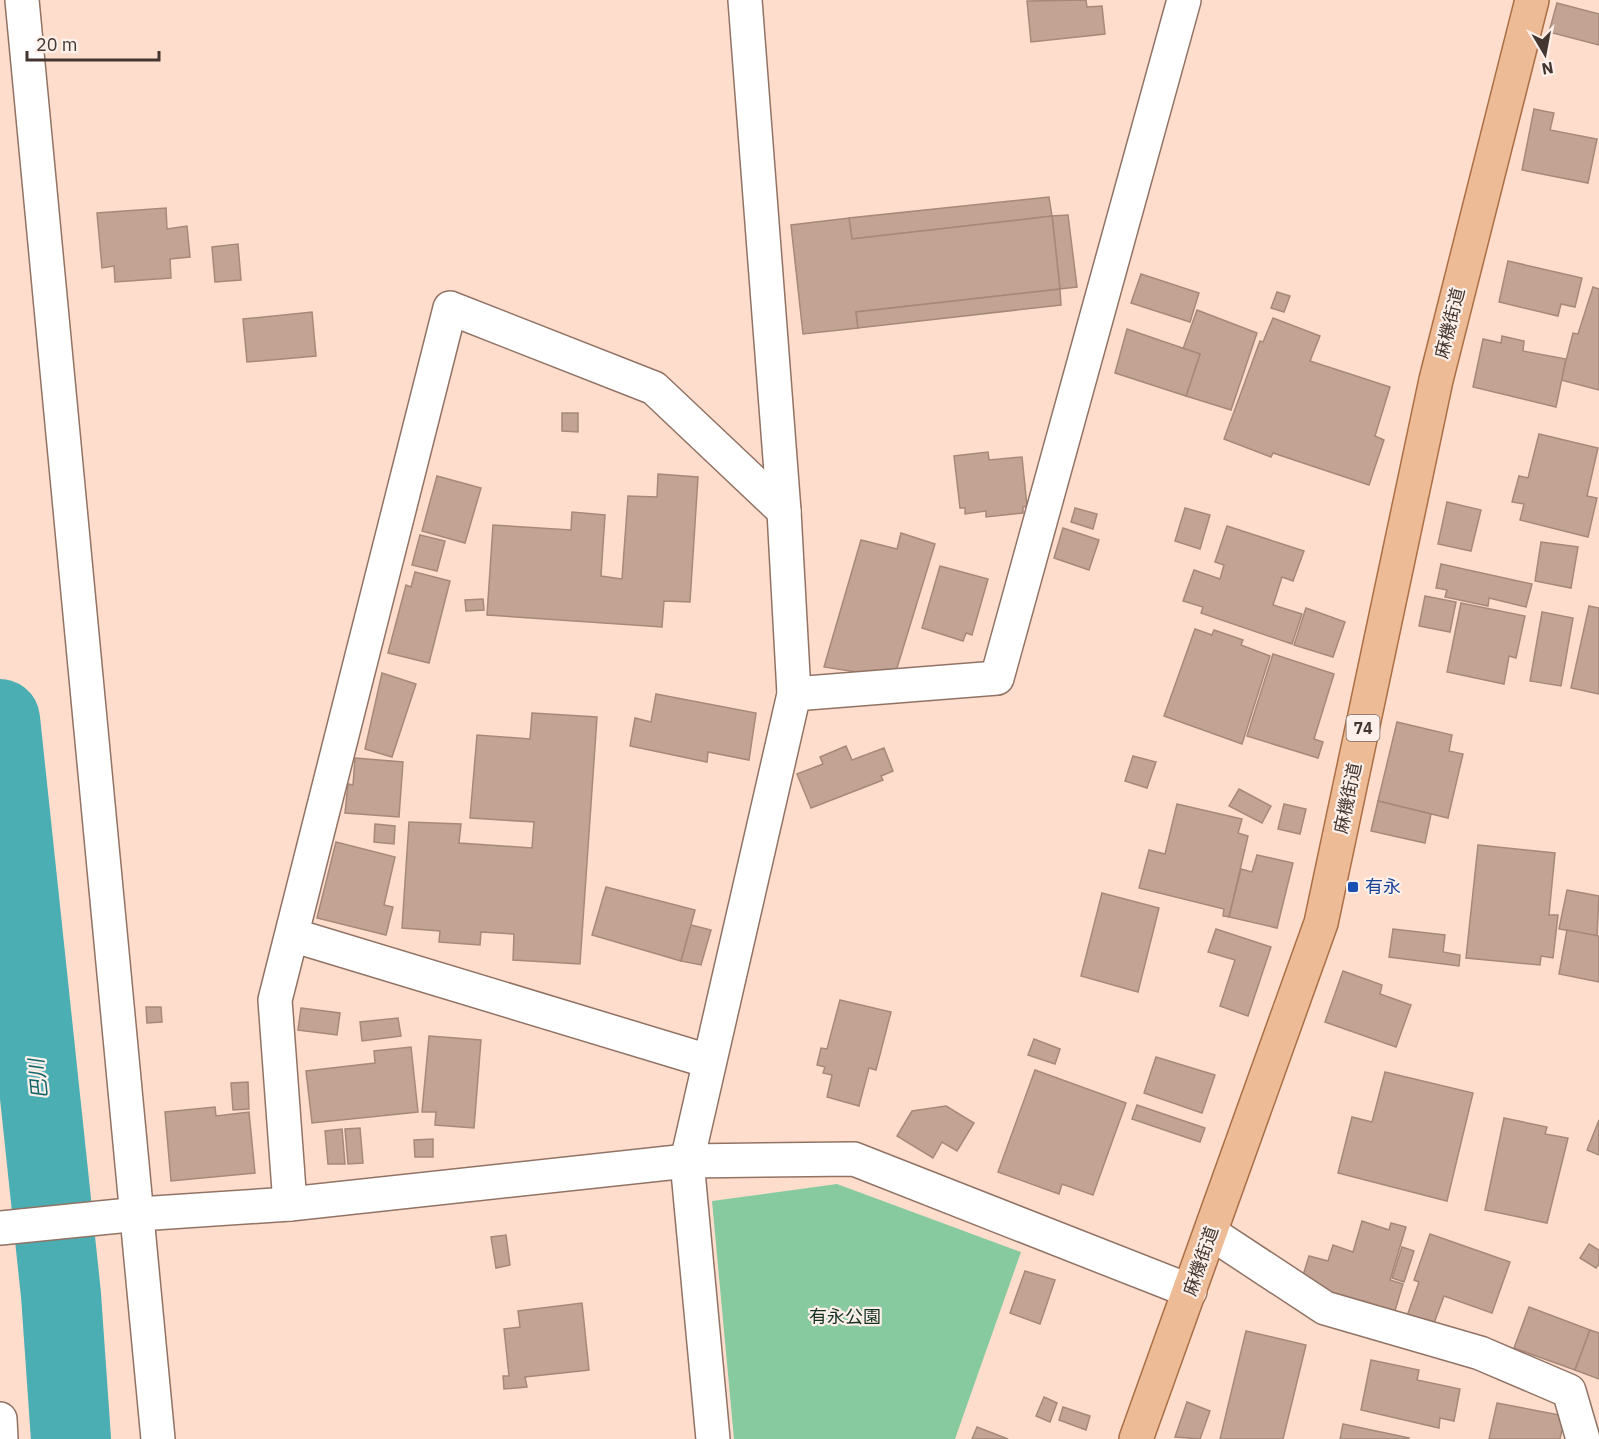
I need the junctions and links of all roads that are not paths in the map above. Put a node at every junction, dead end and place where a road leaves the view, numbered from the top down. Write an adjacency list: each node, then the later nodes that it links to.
1 (22, 0): 11 (street)
2 (744, 0): 5 (street)
3 (1184, 0): 6 (street)
4 (1532, 0): 13 (main road, 麻機街道 / 74)
5 (784, 511): 6 (street); 7 (street)
6 (794, 694): 8 (street)
7 (292, 935): 8 (street); 10 (street)
8 (708, 1061): 9 (street)
9 (687, 1161): 10 (street); 14 (street); 18 (street)
10 (290, 1204): 11 (street)
11 (139, 1214): 12 (street); 17 (street)
12 (0, 1228)
13 (1211, 1233): 14 (main road, 麻機街道 / 74); 20 (street)
14 (1190, 1292): 19 (main road, 麻機街道 / 74)
15 (0, 1419): 16 (street)
16 (1, 1439)
17 (158, 1439)
18 (713, 1439)
19 (1136, 1439)
20 (1584, 1439)

